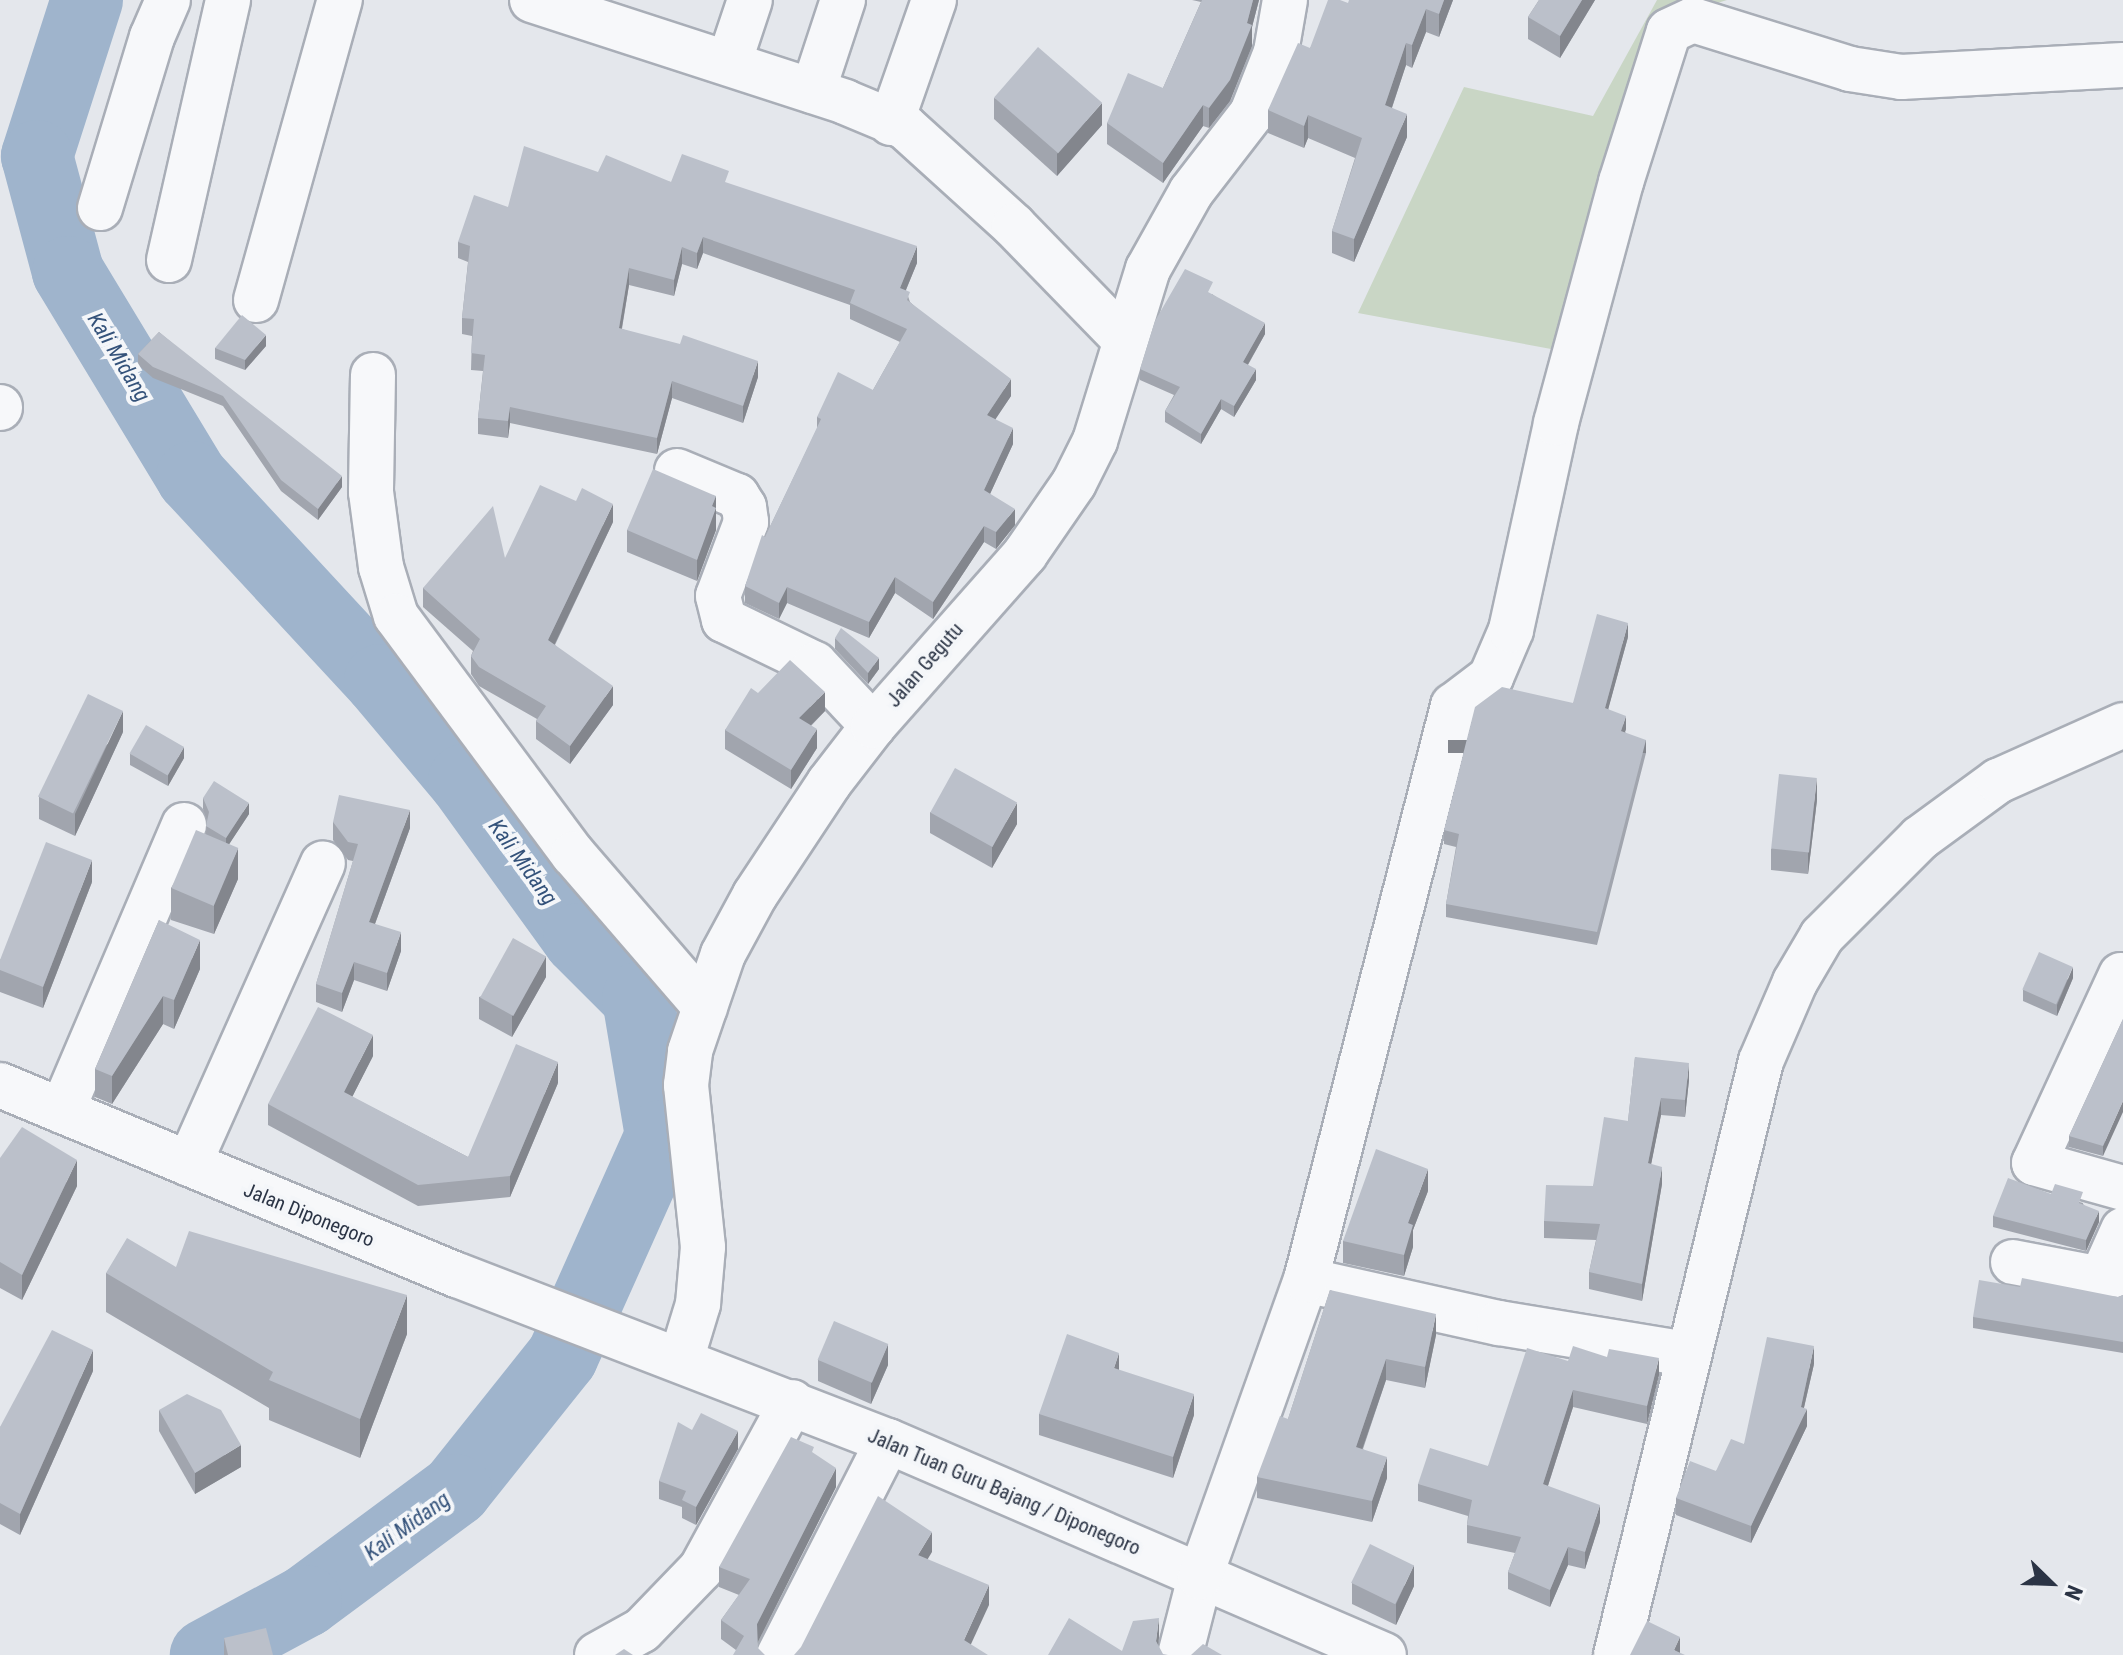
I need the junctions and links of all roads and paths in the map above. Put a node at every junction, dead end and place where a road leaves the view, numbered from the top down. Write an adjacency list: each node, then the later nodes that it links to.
1 (168, 0): 13 (street)
2 (228, 0): 14 (street)
3 (340, 0): 15 (street)
4 (750, 0): 9 (street)
5 (843, 0): 11 (street)
6 (934, 0): 12 (street)
7 (1285, 0): 16 (street, Jalan Gegutu)
8 (560, 4): 9 (street)
9 (729, 63): 11 (street)
10 (2123, 65): 31 (street)
11 (813, 91): 12 (street)
12 (891, 123): 16 (street)
13 (100, 208)
14 (169, 260)
15 (256, 300)
16 (1125, 340): 20 (street, Jalan Gegutu)
17 (373, 375): 24 (street)
18 (677, 471): 20 (street)
19 (2123, 725): 34 (street)
20 (873, 726): 24 (street, Jalan Gegutu)
21 (184, 825): 26 (street)
22 (323, 863): 27 (street)
23 (2121, 975): 28 (street)
24 (705, 1007): 35 (street, Jalan Gegutu)
25 (6, 1096): 26 (street, Jalan Diponegoro)
26 (62, 1111): 27 (street, Jalan Diponegoro)
27 (189, 1164): 33 (street, Jalan Diponegoro)
28 (2123, 1188)
29 (2123, 1230): 32 (street)
30 (2013, 1262): 32 (street)
31 (1306, 1280): 34 (street); 38 (street)
32 (2112, 1281)
33 (621, 1339): 35 (street, Jalan Tuan Guru Bajang / Diponegoro)
34 (1687, 1354): 43 (street)
35 (681, 1360): 36 (street, Jalan Tuan Guru Bajang / Diponegoro)
36 (792, 1402): 37 (street, Jalan Tuan Guru Bajang / Diponegoro); 39 (street)
37 (888, 1441): 38 (street, Jalan Tuan Guru Bajang / Diponegoro); 40 (street)
38 (1200, 1577): 41 (street); 42 (street, Jalan Tuan Guru Bajang / Diponegoro)
39 (597, 1655)
40 (779, 1655)
41 (1180, 1655)
42 (1384, 1655)
43 (1616, 1655)

